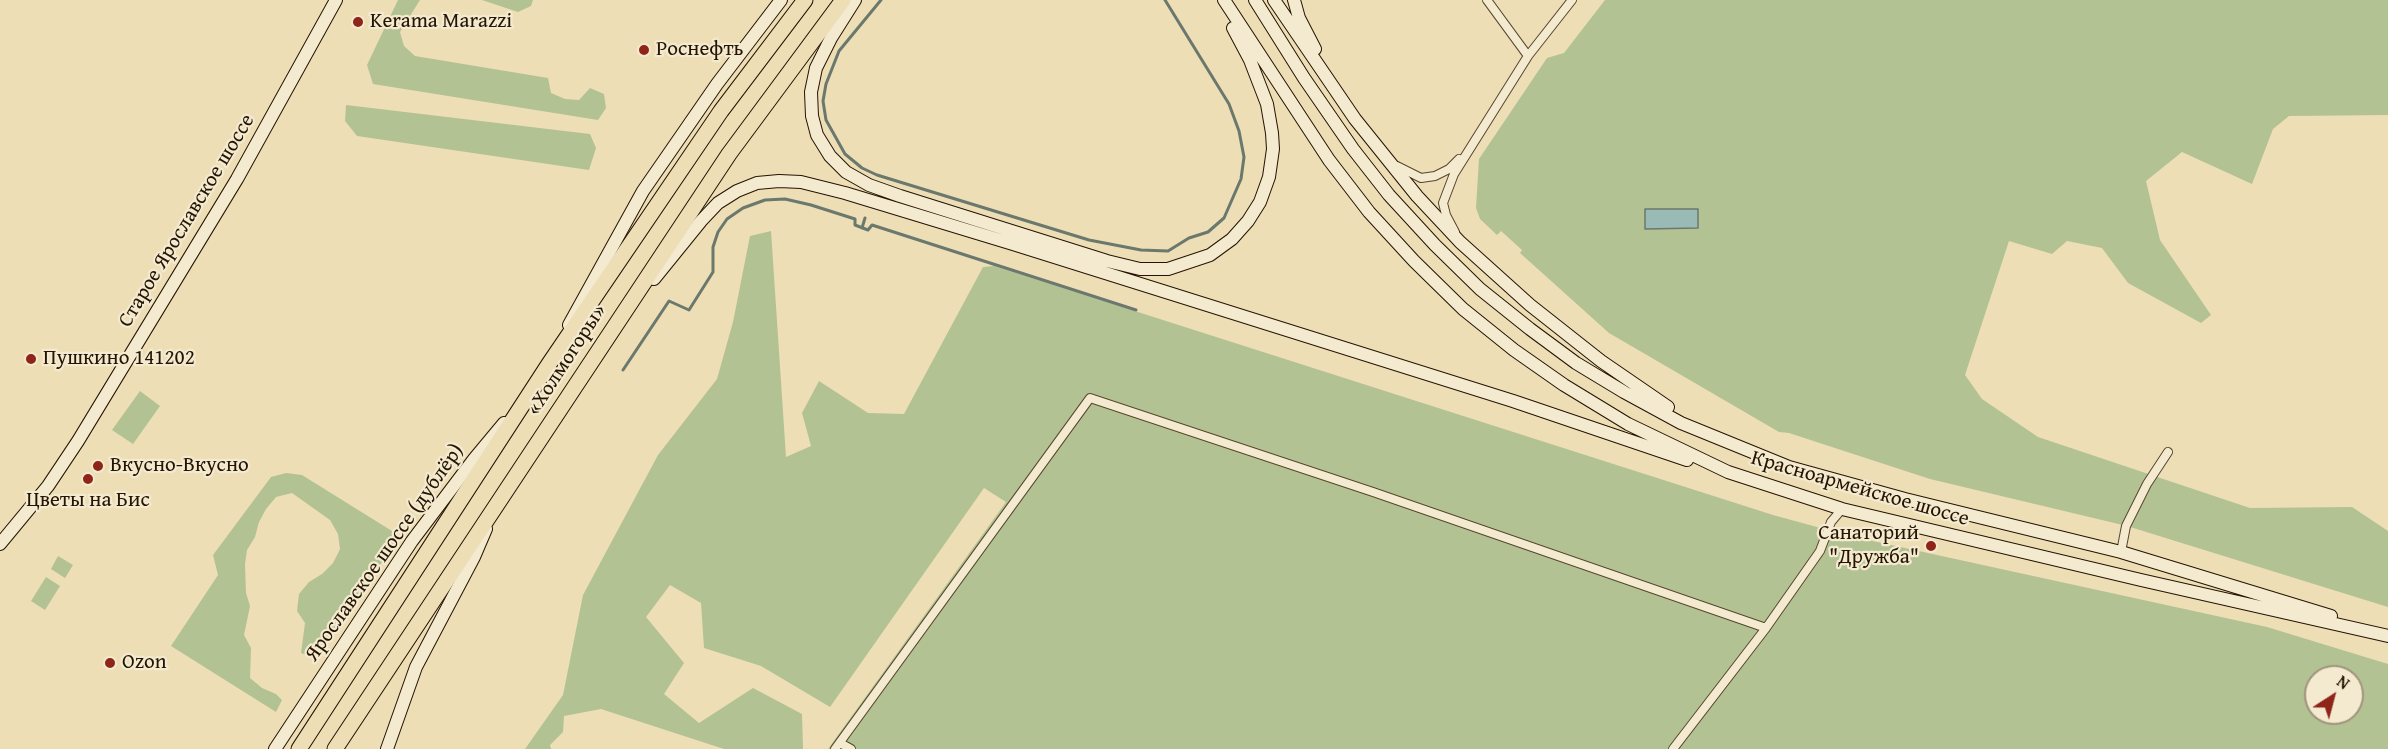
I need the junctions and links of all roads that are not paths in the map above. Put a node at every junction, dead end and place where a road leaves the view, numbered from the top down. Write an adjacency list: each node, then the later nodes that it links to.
1 (336, 0): 25 (main road, Старое Ярославское шоссе)
2 (781, 0): 18 (main road)
3 (805, 0): 18 (highway, «Холмогоры»)
4 (843, 0): 17 (highway, «Холмогоры»)
5 (855, 0): 6 (main road)
6 (1221, 0): 22 (main road, Красноармейское шоссе)
7 (1255, 0): 20 (main road, Красноармейское шоссе)
8 (1274, 0): 13 (main road)
9 (1294, 0): 13 (main road)
10 (1487, 0): 12 (street)
11 (1572, 0): 12 (street)
12 (1528, 56): 14 (street)
13 (1336, 90): 15 (main road)
14 (1468, 150): 15 (street); 16 (street)
15 (1380, 152): 16 (main road)
16 (1460, 242): 20 (main road)
17 (606, 339): 22 (main road); 23 (highway, «Холмогоры»)
18 (549, 364): 19 (highway, «Холмогоры»)
19 (535, 385): 30 (main road, Ярославское шоссе (дублёр)); 31 (highway, «Холмогоры»)
20 (1728, 443): 26 (main road, Красноармейское шоссе)
21 (2168, 452): 26 (street)
22 (1728, 472): 24 (main road, Красноармейское шоссе)
23 (499, 500): 32 (highway, «Холмогоры»); 33 (main road)
24 (1842, 509): 27 (street); 28 (main road, Красноармейское шоссе)
25 (0, 544)
26 (2121, 552): 28 (main road, Красноармейское шоссе)
27 (1766, 628): 29 (street); 35 (street)
28 (2388, 634)
29 (838, 746): 34 (street)
30 (275, 749)
31 (299, 749)
32 (335, 749)
33 (387, 749)
34 (851, 749)
35 (1673, 749)

